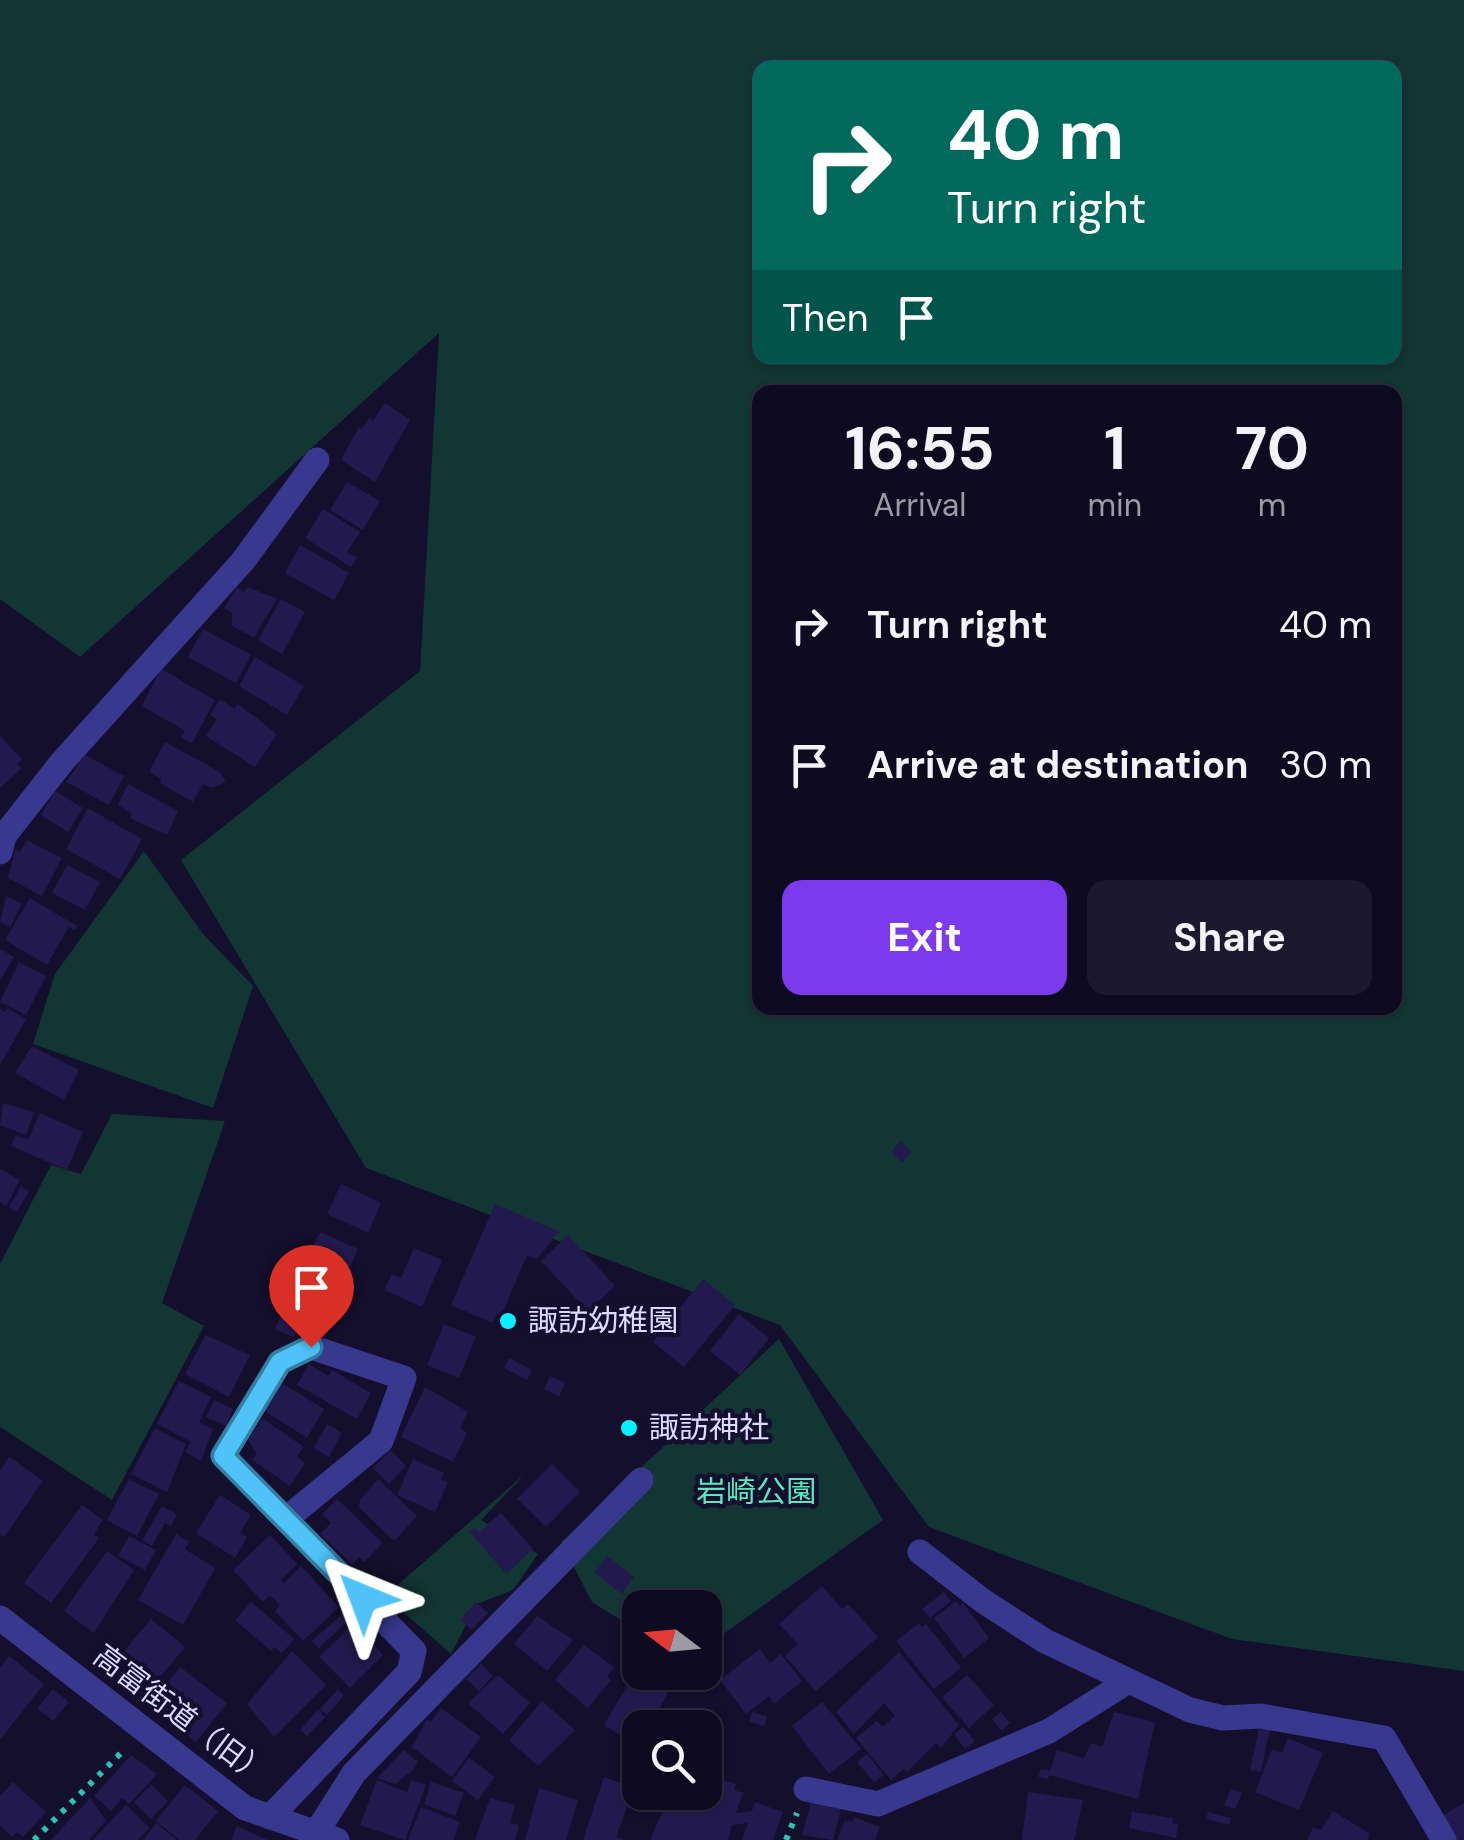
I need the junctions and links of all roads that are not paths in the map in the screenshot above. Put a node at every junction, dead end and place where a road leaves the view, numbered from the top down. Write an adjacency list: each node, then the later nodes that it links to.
1 (317, 460): 2 (street)
2 (0, 852)
3 (641, 1480): 10 (street)
4 (286, 1519): 4 (street); 9 (street)
5 (920, 1552): 7 (street)
6 (0, 1618): 9 (street, 高富街道（旧）)
7 (1127, 1682): 8 (street); 11 (street)
8 (806, 1789)
9 (270, 1817): 10 (street, 高富街道（旧）)
10 (326, 1837)
11 (1444, 1840)

